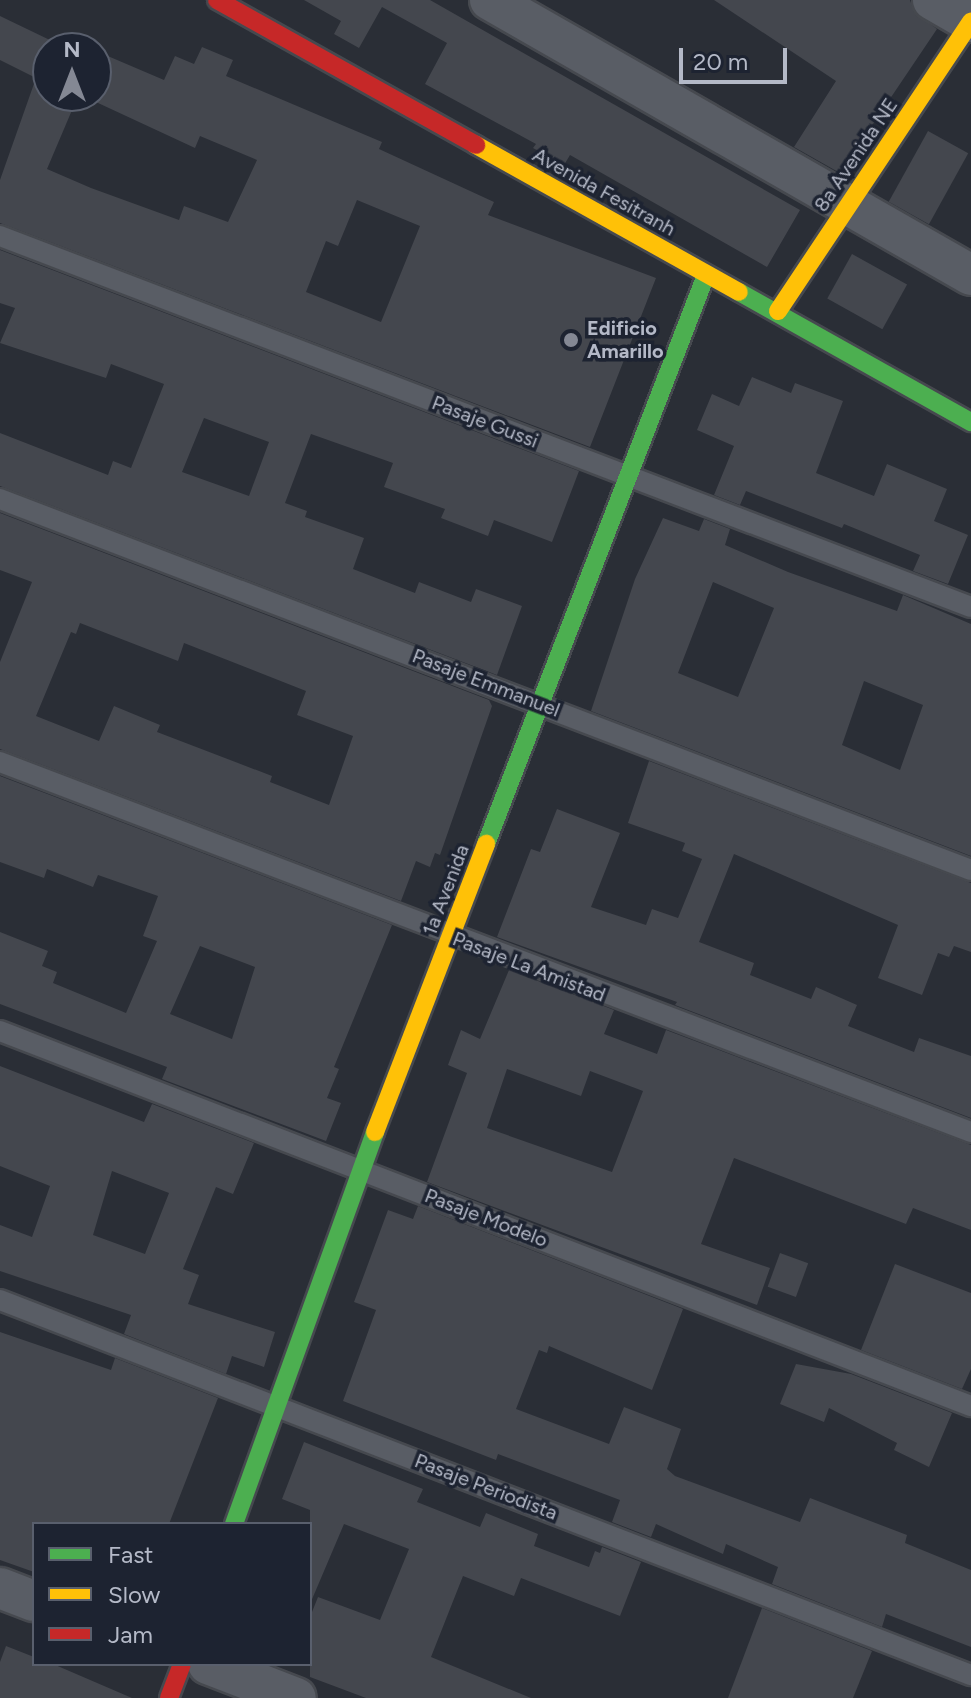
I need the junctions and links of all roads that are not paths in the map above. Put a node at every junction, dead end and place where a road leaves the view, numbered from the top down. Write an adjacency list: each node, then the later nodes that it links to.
1 (217, 0): 7 (street, Avenida Fesitranh)
2 (490, 0): 5 (street)
3 (933, 0): 4 (street)
4 (971, 22): 5 (street, 8a Avenida NE)
5 (849, 205): 8 (street); 9 (street, 8a Avenida NE)
6 (0, 236): 11 (lane, Pasaje Gussi)
7 (706, 275): 9 (street, Avenida Fesitranh); 11 (street, 1a Avenida)
8 (971, 275)
9 (778, 311): 10 (street, Avenida Fesitranh)
10 (971, 422)
11 (629, 476): 13 (lane, Pasaje Gussi); 14 (street, 1a Avenida)
12 (0, 499): 14 (lane, Pasaje Emmanuel)
13 (971, 607)
14 (541, 704): 16 (lane, Pasaje Emmanuel); 17 (street, 1a Avenida)
15 (0, 762): 17 (lane, Pasaje La Amistad)
16 (971, 870)
17 (451, 937): 19 (lane, Pasaje La Amistad); 20 (street, 1a Avenida)
18 (0, 1031): 20 (lane, Pasaje Modelo)
19 (971, 1132)
20 (361, 1169): 22 (street, 1a Avenida); 23 (lane, Pasaje Modelo)
21 (0, 1300): 22 (lane, Pasaje Periodista)
22 (278, 1406): 24 (street, 1a Avenida); 29 (lane, Pasaje Periodista)
23 (971, 1406)
24 (235, 1522)
25 (0, 1588): 26 (street)
26 (32, 1600)
27 (181, 1666): 30 (street)
28 (213, 1666): 31 (street)
29 (971, 1675)
30 (169, 1698)
31 (296, 1698)

